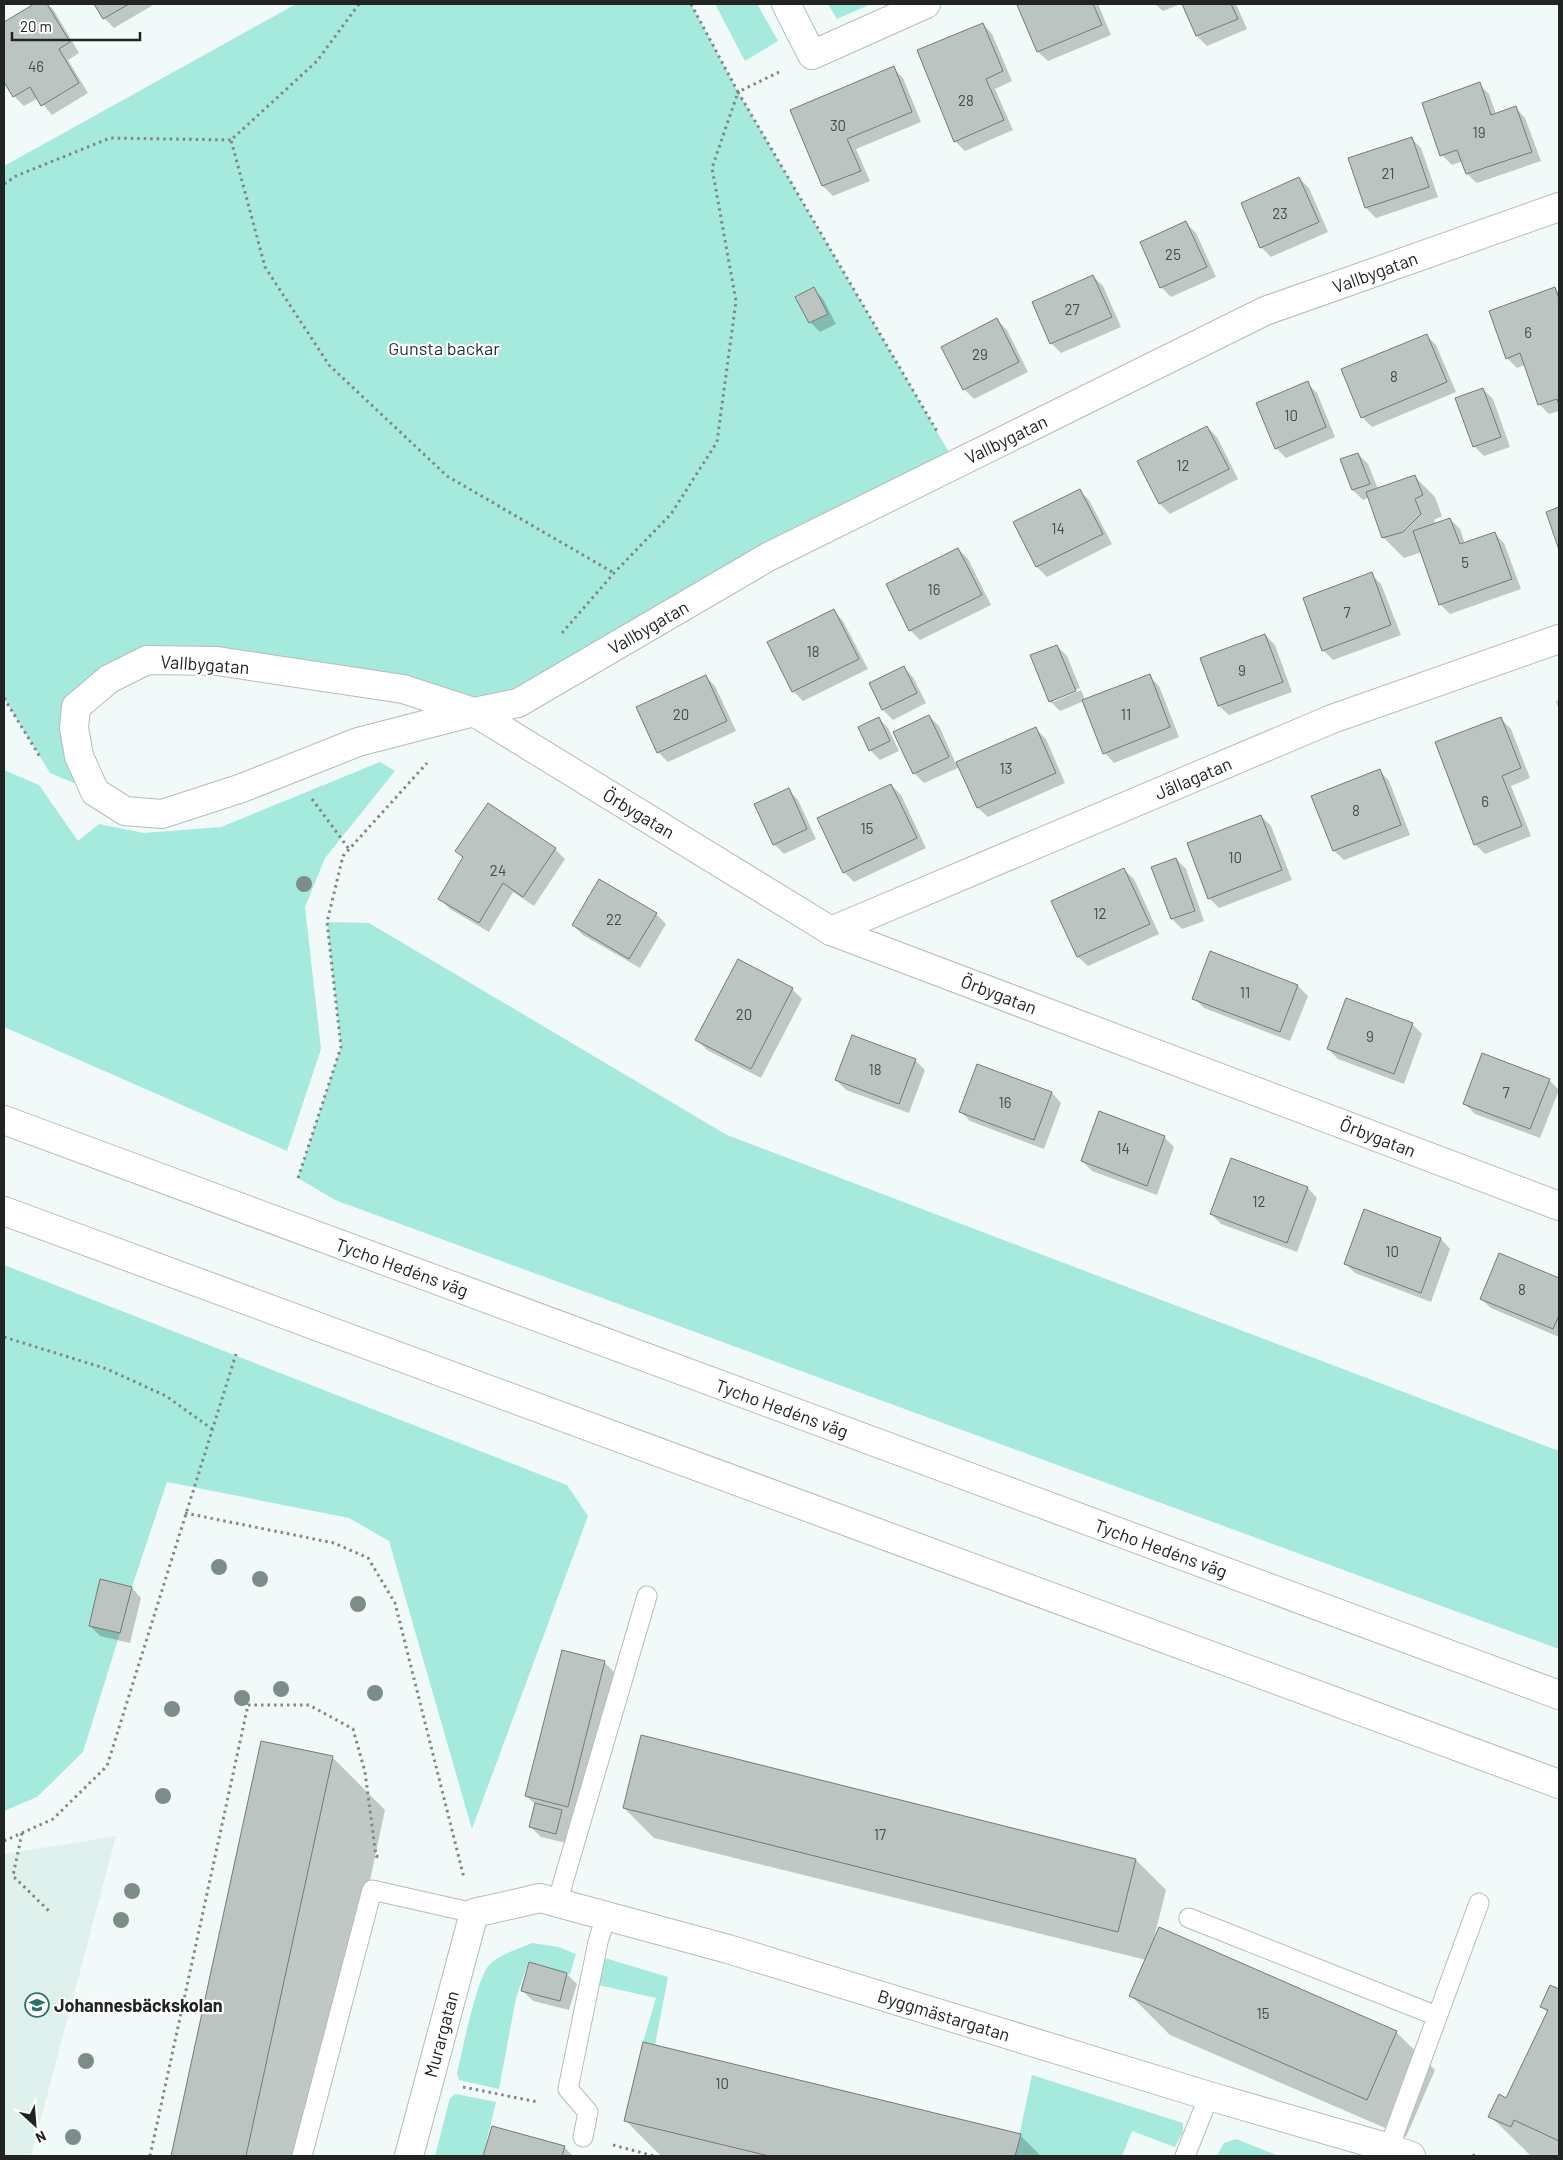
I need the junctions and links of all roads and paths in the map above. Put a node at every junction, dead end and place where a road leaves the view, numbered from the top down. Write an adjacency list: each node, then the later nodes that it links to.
1 (359, 4): 7 (path)
2 (691, 4): 6 (path)
3 (786, 4): 5 (street)
4 (926, 4): 5 (street)
5 (812, 55): 6 (path)
6 (738, 92): 10 (path); 11 (path)
7 (231, 140): 8 (path); 11 (path)
8 (4, 184)
9 (1559, 206): 10 (street, Vallbygatan)
10 (956, 464): 14 (street, Vallbygatan)
11 (614, 573): 12 (path)
12 (560, 635)
13 (1559, 639): 18 (street, Jällagatan)
14 (474, 712): 16 (street, Vallbygatan); 16 (street, Vallbygatan); 18 (street, Örbygatan)
15 (427, 763): 17 (path)
16 (289, 769): 17 (path)
17 (349, 849): 20 (path)
18 (831, 931): 21 (street, Örbygatan)
19 (4, 1120): 28 (street, Tycho Hedéns väg)
20 (298, 1178)
21 (1559, 1206)
22 (4, 1211): 29 (street)
23 (4, 1337): 25 (path)
24 (236, 1354): 25 (path)
25 (212, 1429): 26 (path)
26 (185, 1514): 30 (path); 34 (path)
27 (647, 1596): 35 (lane)
28 (1559, 1695)
29 (1559, 1784)
30 (22, 1833): 31 (path); 37 (path)
31 (4, 1841)
32 (386, 1858): 47 (path)
33 (454, 1873): 34 (path)
34 (463, 1875): 38 (path)
35 (557, 1903): 38 (street, Byggmästargatan); 39 (street, Byggmästargatan)
36 (1479, 1903): 41 (lane)
37 (50, 1912)
38 (474, 1912): 48 (lane); 49 (street, Murargatan)
39 (606, 1916): 43 (street, Byggmästargatan); 44 (lane)
40 (1189, 1918): 41 (lane)
41 (1438, 2016): 46 (lane)
42 (458, 2086): 44 (path)
43 (1209, 2096): 46 (street, Byggmästargatan); 51 (lane)
44 (588, 2112): 45 (lane)
45 (583, 2137): 50 (path)
46 (1395, 2153)
47 (150, 2156)
48 (302, 2156)
49 (409, 2156)
50 (654, 2156)
51 (1185, 2156)

